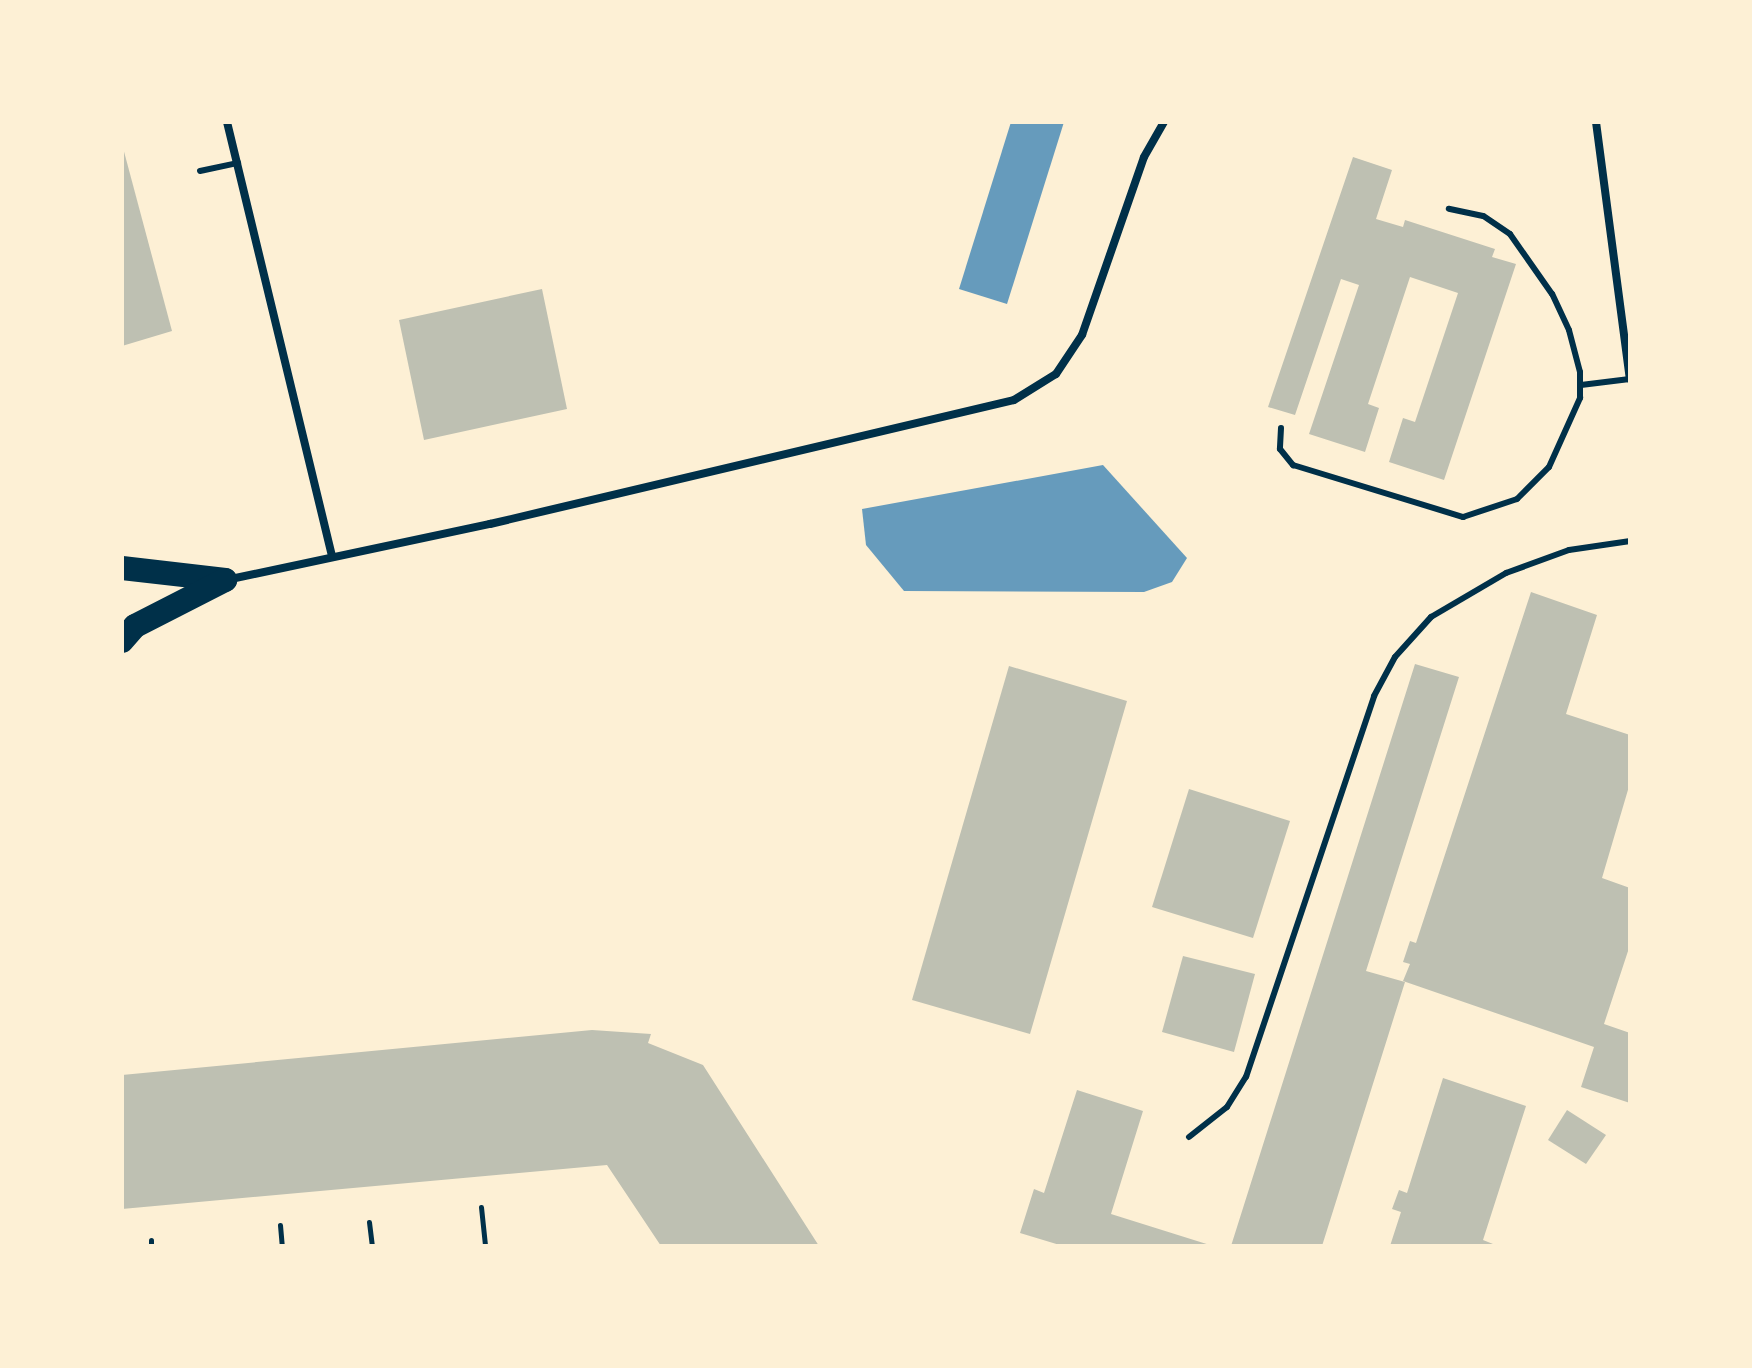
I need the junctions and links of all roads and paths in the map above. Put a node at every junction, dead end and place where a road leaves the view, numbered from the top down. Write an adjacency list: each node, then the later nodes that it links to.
1 (227, 122): 4 (street)
2 (1164, 122): 11 (street)
3 (1596, 122): 7 (street)
4 (238, 163): 5 (lane); 11 (street)
5 (200, 171)
6 (1449, 209): 8 (lane)
7 (1630, 379): 8 (lane)
8 (1581, 385): 9 (lane)
9 (1281, 428)
10 (1630, 541): 15 (lane)
11 (332, 555): 13 (street)
12 (122, 568): 13 (highway)
13 (225, 580): 14 (highway)
14 (122, 641)
15 (1189, 1137)
16 (481, 1207): 21 (path)
17 (369, 1222): 20 (path)
18 (280, 1225): 19 (path)
19 (282, 1246)
20 (372, 1246)
21 (485, 1246)

